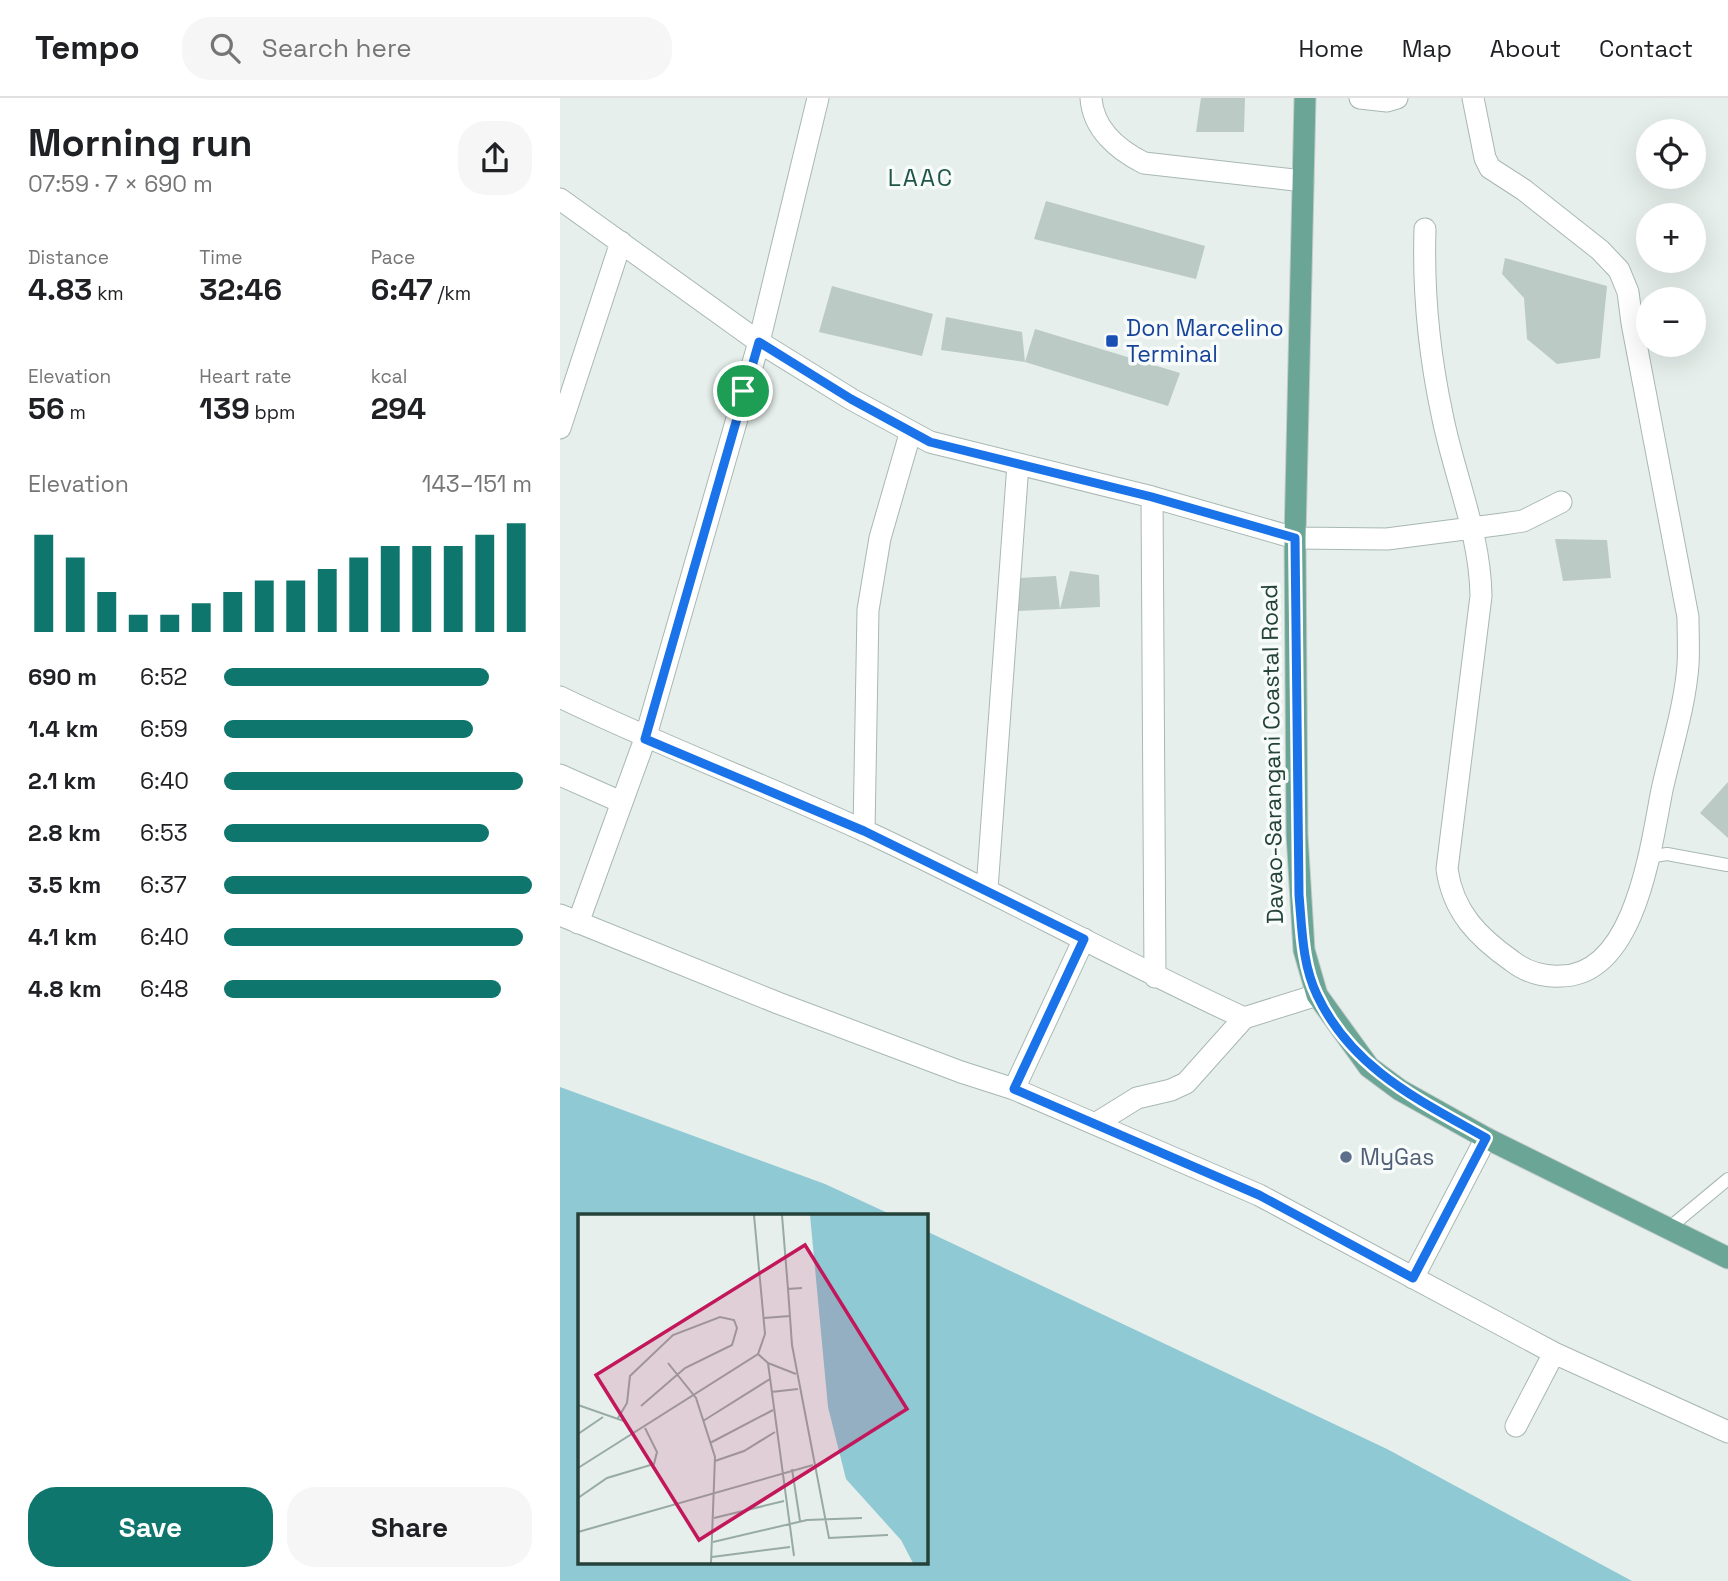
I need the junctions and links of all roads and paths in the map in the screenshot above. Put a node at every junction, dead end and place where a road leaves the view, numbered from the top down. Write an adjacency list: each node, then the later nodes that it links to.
1 (818, 98): 11 (street)
2 (1091, 98): 7 (street)
3 (1306, 98): 7 (main road, Davao-Sarangani Coastal Road)
4 (1360, 98): 5 (street)
5 (1397, 98)
6 (1473, 98): 24 (street)
7 (1303, 181): 18 (main road, Davao-Sarangani Coastal Road)
8 (560, 199): 10 (street)
9 (1425, 229): 17 (street)
10 (621, 242): 11 (street); 12 (street)
11 (759, 342): 13 (street); 20 (street)
12 (560, 428)
13 (910, 433): 14 (street); 23 (street)
14 (1018, 464): 15 (street); 26 (street)
15 (1152, 497): 18 (street); 29 (street)
16 (1561, 502): 17 (street)
17 (1473, 526): 18 (street); 24 (street)
18 (1295, 538): 30 (main road, Davao-Sarangani Coastal Road)
19 (560, 697): 20 (street)
20 (645, 739): 22 (street); 23 (street)
21 (560, 775): 22 (street)
22 (621, 802): 27 (street)
23 (864, 831): 26 (street)
24 (1648, 857): 25 (lane)
25 (1727, 864)
26 (987, 889): 28 (street)
27 (569, 919): 32 (street)
28 (1084, 939): 29 (street); 32 (street)
29 (1155, 977): 31 (street)
30 (1317, 995): 31 (street); 34 (main road, Davao-Sarangani Coastal Road)
31 (1244, 1018): 33 (street)
32 (1014, 1089): 33 (street)
33 (1095, 1124): 38 (street)
34 (1486, 1138): 36 (main road, Davao-Sarangani Coastal Road); 38 (street)
35 (1728, 1179): 36 (lane)
36 (1669, 1228): 37 (main road, Davao-Sarangani Coastal Road)
37 (1728, 1258)
38 (1413, 1278): 39 (street)
39 (1554, 1353): 40 (street); 41 (street)
40 (1516, 1426)
41 (1728, 1432)

